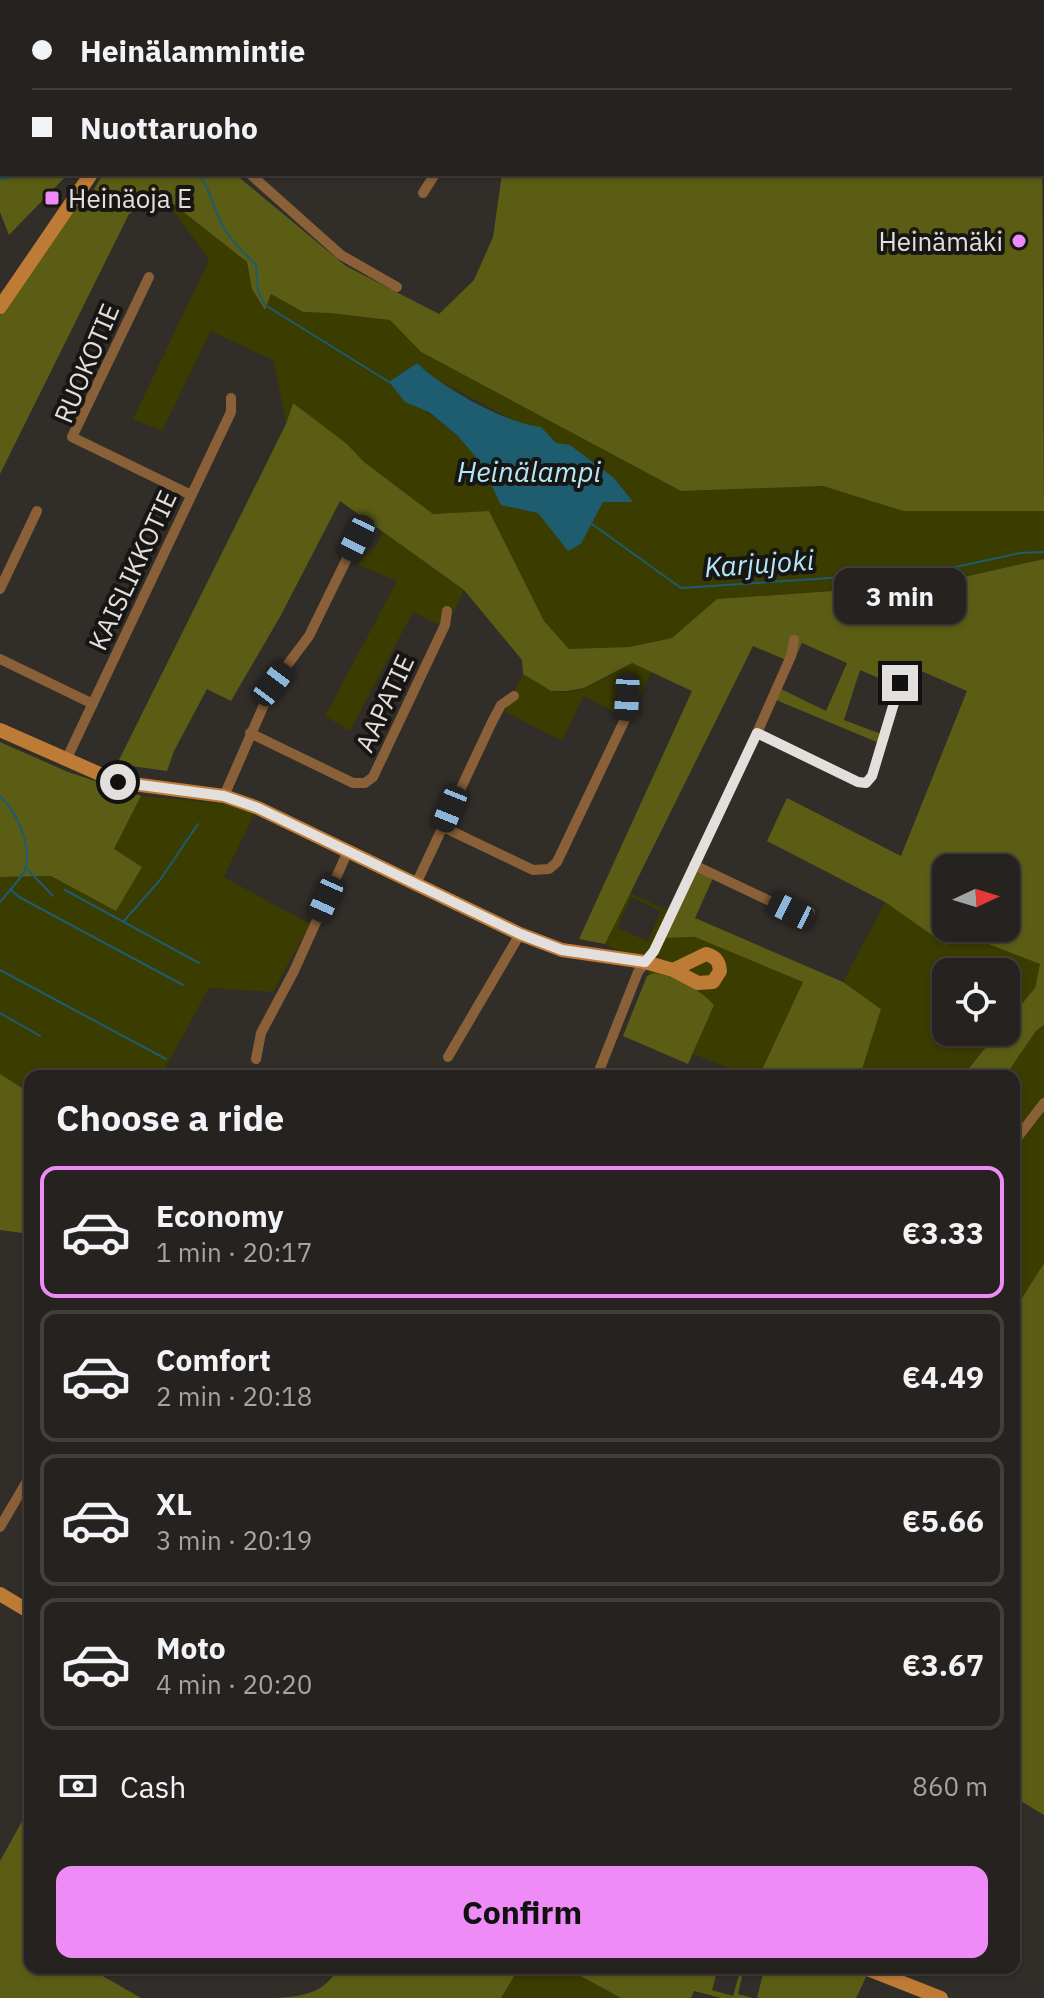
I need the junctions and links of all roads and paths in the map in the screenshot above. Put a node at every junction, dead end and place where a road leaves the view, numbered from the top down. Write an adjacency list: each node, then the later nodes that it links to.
1 (90, 176): 7 (street)
2 (252, 176): 6 (street)
3 (434, 176): 4 (street)
4 (423, 193)
5 (149, 277): 9 (street, RUOKOTIE)
6 (397, 287)
7 (0, 307)
8 (231, 398): 9 (street, KAISLIKKOTIE)
9 (191, 495): 19 (street, KAISLIKKOTIE)
10 (37, 511): 12 (street)
11 (357, 538): 21 (street)
12 (0, 589)
13 (447, 611): 21 (street, AAPATIE)
14 (794, 640): 22 (street)
15 (0, 659): 19 (street)
16 (898, 669): 22 (street)
17 (514, 696): 25 (street)
18 (627, 697): 25 (street)
19 (93, 704): 23 (street, KAISLIKKOTIE)
20 (0, 730): 23 (street)
21 (250, 733): 24 (street)
22 (757, 733): 27 (street)
23 (66, 760): 24 (street)
24 (224, 796): 26 (street)
25 (443, 827): 28 (street)
26 (348, 851): 28 (street); 34 (street)
27 (694, 865): 29 (street); 31 (street)
28 (416, 884): 30 (street)
29 (810, 912)
30 (520, 934): 31 (street); 33 (street)
31 (645, 962): 32 (street); 35 (street)
32 (673, 970)
33 (448, 1057)
34 (256, 1059)
35 (600, 1070)
36 (1044, 1103): 37 (street)
37 (1020, 1134)
38 (24, 1486): 39 (street)
39 (0, 1527)
40 (0, 1594): 41 (street)
41 (24, 1608)
42 (880, 1974): 43 (street)
43 (941, 1998)

